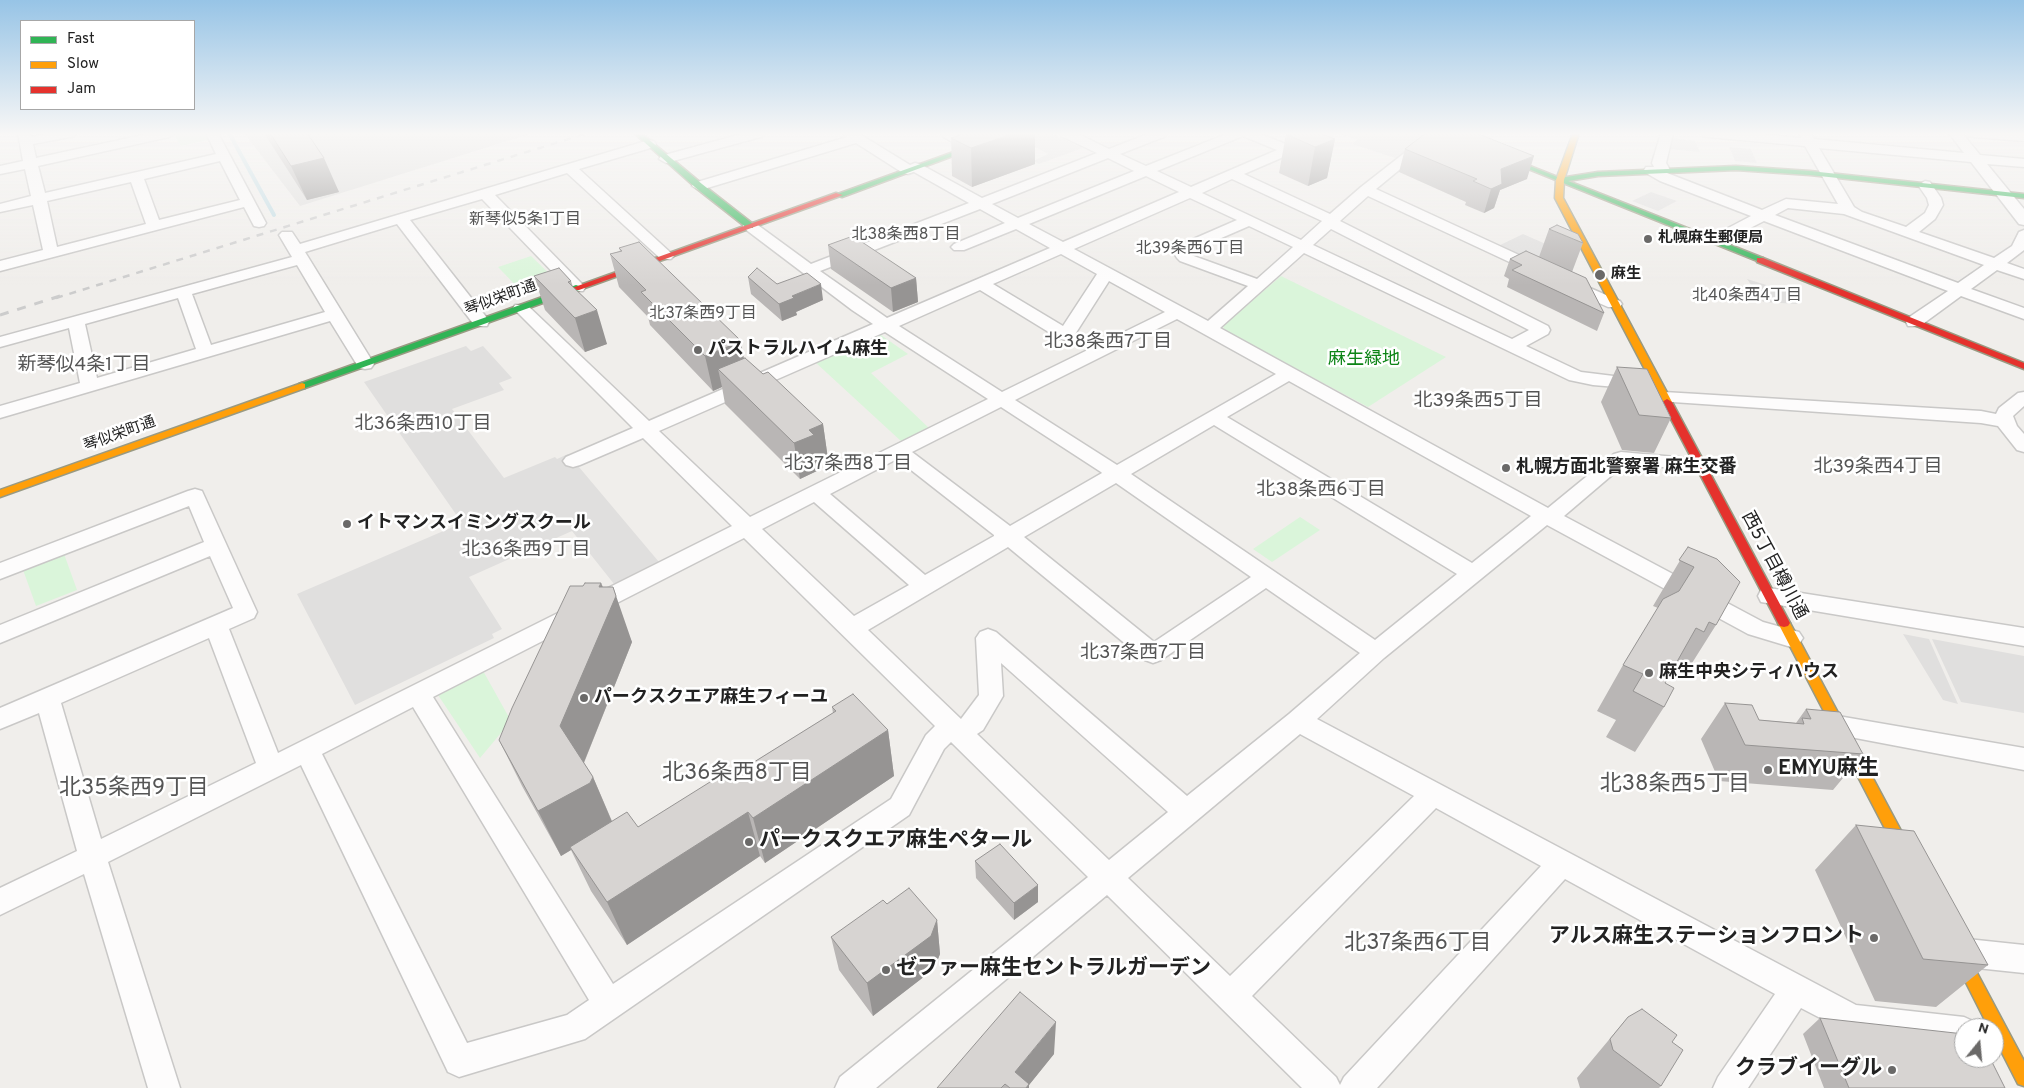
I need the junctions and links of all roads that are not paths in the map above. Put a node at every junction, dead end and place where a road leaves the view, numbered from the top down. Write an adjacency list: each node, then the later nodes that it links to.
1 (36, 184): 30 (street)
2 (106, 184): 30 (street)
3 (138, 184): 43 (street)
4 (238, 184): 31 (street)
5 (516, 184): 27 (street)
6 (586, 184): 53 (street)
7 (696, 184): 24 (street)
8 (706, 184): 24 (street)
9 (870, 184): 42 (street, 琴似栄町通)
10 (941, 184): 32 (street)
11 (1029, 184): 32 (street)
12 (1115, 184): 41 (street)
13 (1173, 184): 26 (street)
14 (1210, 184): 26 (street)
15 (1253, 184): 38 (street)
16 (1374, 184): 25 (street)
17 (1560, 184): 64 (street, 西5丁目樽川通)
18 (1570, 184): 47 (street)
19 (1680, 184): 35 (street)
20 (1833, 184): 34 (street)
21 (1913, 184): 23 (street)
22 (1997, 184): 28 (street)
23 (1925, 185): 28 (street); 44 (street)
24 (699, 186): 42 (street)
25 (1366, 190): 38 (street); 64 (street)
26 (1191, 192): 37 (street); 50 (street)
27 (485, 193): 36 (street); 61 (street)
28 (2005, 194): 29 (street); 39 (street)
29 (2024, 196)
30 (39, 199): 33 (street); 51 (street)
31 (248, 202): 40 (street); 43 (street)
32 (979, 203): 41 (street); 56 (street)
33 (0, 208)
34 (1848, 210): 35 (street); 44 (street)
35 (1764, 215): 47 (street); 62 (street)
36 (401, 219): 52 (street); 70 (street)
37 (1250, 220): 48 (street); 60 (street)
38 (1331, 221): 48 (street); 75 (street)
39 (2024, 221)
40 (259, 223)
41 (1017, 224): 49 (street); 50 (street)
42 (750, 226): 53 (street, 琴似栄町通); 56 (street)
43 (154, 227): 51 (street)
44 (1908, 233): 54 (street)
45 (2024, 234): 54 (street)
46 (287, 235): 52 (street)
47 (1714, 241): 71 (street)
48 (1303, 246): 60 (street); 75 (street)
49 (959, 247)
50 (1062, 249): 57 (street); 59 (street)
51 (51, 253): 55 (street)
52 (299, 255): 63 (street); 67 (street)
53 (666, 256): 61 (street, 琴似栄町通)
54 (1996, 264): 58 (street); 62 (street)
55 (0, 266)
56 (809, 270): 72 (street)
57 (1106, 273): 59 (street); 66 (street)
58 (2024, 274)
59 (982, 284): 72 (street)
60 (1259, 284): 73 (street)
61 (577, 288): 65 (street, 琴似栄町通)
62 (1960, 290): 68 (street); 71 (street)
63 (183, 291): 69 (street); 76 (street)
64 (1614, 304): 81 (street, 西5丁目樽川通)
65 (521, 308): 70 (street, 琴似栄町通); 87 (street)
66 (1177, 312): 73 (street); 83 (street)
67 (335, 314): 76 (street); 77 (street)
68 (2024, 314)
69 (76, 321): 74 (street); 80 (street)
70 (481, 322): 77 (street, 琴似栄町通)
71 (1914, 322): 78 (street)
72 (886, 325): 83 (street); 87 (street)
73 (1208, 330): 79 (street)
74 (0, 342)
75 (1513, 346): 81 (street)
76 (205, 351): 80 (street)
77 (365, 364): 94 (street, 琴似栄町通)
78 (2024, 366)
79 (1288, 374): 85 (street); 95 (street)
80 (90, 386): 84 (street)
81 (1661, 391): 86 (street); 91 (street, 西5丁目樽川通)
82 (2024, 397): 86 (street)
83 (1002, 400): 89 (street); 92 (street)
84 (0, 412)
85 (1213, 417): 92 (street); 100 (street)
86 (2004, 421): 88 (street)
87 (646, 429): 90 (street); 96 (street)
88 (2024, 446)
89 (899, 451): 93 (street); 97 (street)
90 (573, 460)
91 (1701, 464): 95 (street); 103 (street, 西5丁目樽川通)
92 (1116, 473): 97 (street); 101 (street)
93 (816, 493): 96 (street); 102 (street)
94 (0, 494)
95 (1545, 514): 100 (street); 108 (street)
96 (747, 527): 105 (street); 110 (street)
97 (1008, 536): 101 (street); 102 (street)
98 (216, 545): 99 (street); 104 (street); 106 (street)
99 (0, 571)
100 (1472, 573): 109 (street)
101 (1266, 577): 109 (street)
102 (924, 586): 105 (street)
103 (1769, 596): 107 (street); 108 (street, 西5丁目樽川通)
104 (216, 625): 111 (street); 118 (street)
105 (852, 628): 115 (street)
106 (0, 634)
107 (2024, 637)
108 (1791, 638): 114 (street, 西5丁目樽川通)
109 (1376, 652): 113 (street)
110 (418, 694): 116 (street); 130 (street)
111 (47, 698): 112 (street); 121 (street)
112 (0, 719)
113 (1298, 721): 119 (street); 120 (street)
114 (1838, 726): 117 (street); 123 (street, 西5丁目樽川通)
115 (956, 730): 120 (street); 124 (street); 130 (street)
116 (307, 750): 118 (street); 130 (street)
117 (2024, 760)
118 (271, 768): 121 (street)
119 (1433, 794): 122 (street); 129 (street)
120 (1187, 812): 124 (street)
121 (92, 856): 125 (street); 135 (street)
122 (1562, 863): 128 (street); 138 (street)
123 (1918, 876)
124 (1108, 878): 129 (street); 136 (street)
125 (0, 902)
126 (1954, 944): 127 (street); 131 (street)
127 (2024, 959)
128 (1796, 990): 132 (street); 139 (street)
129 (1231, 996): 137 (street)
130 (608, 1004)
131 (1989, 1018)
132 (1954, 1032)
133 (2004, 1046): 134 (street)
134 (2024, 1078)
135 (164, 1088)
136 (851, 1088)
137 (1325, 1088)
138 (1355, 1088)
139 (1729, 1088)

